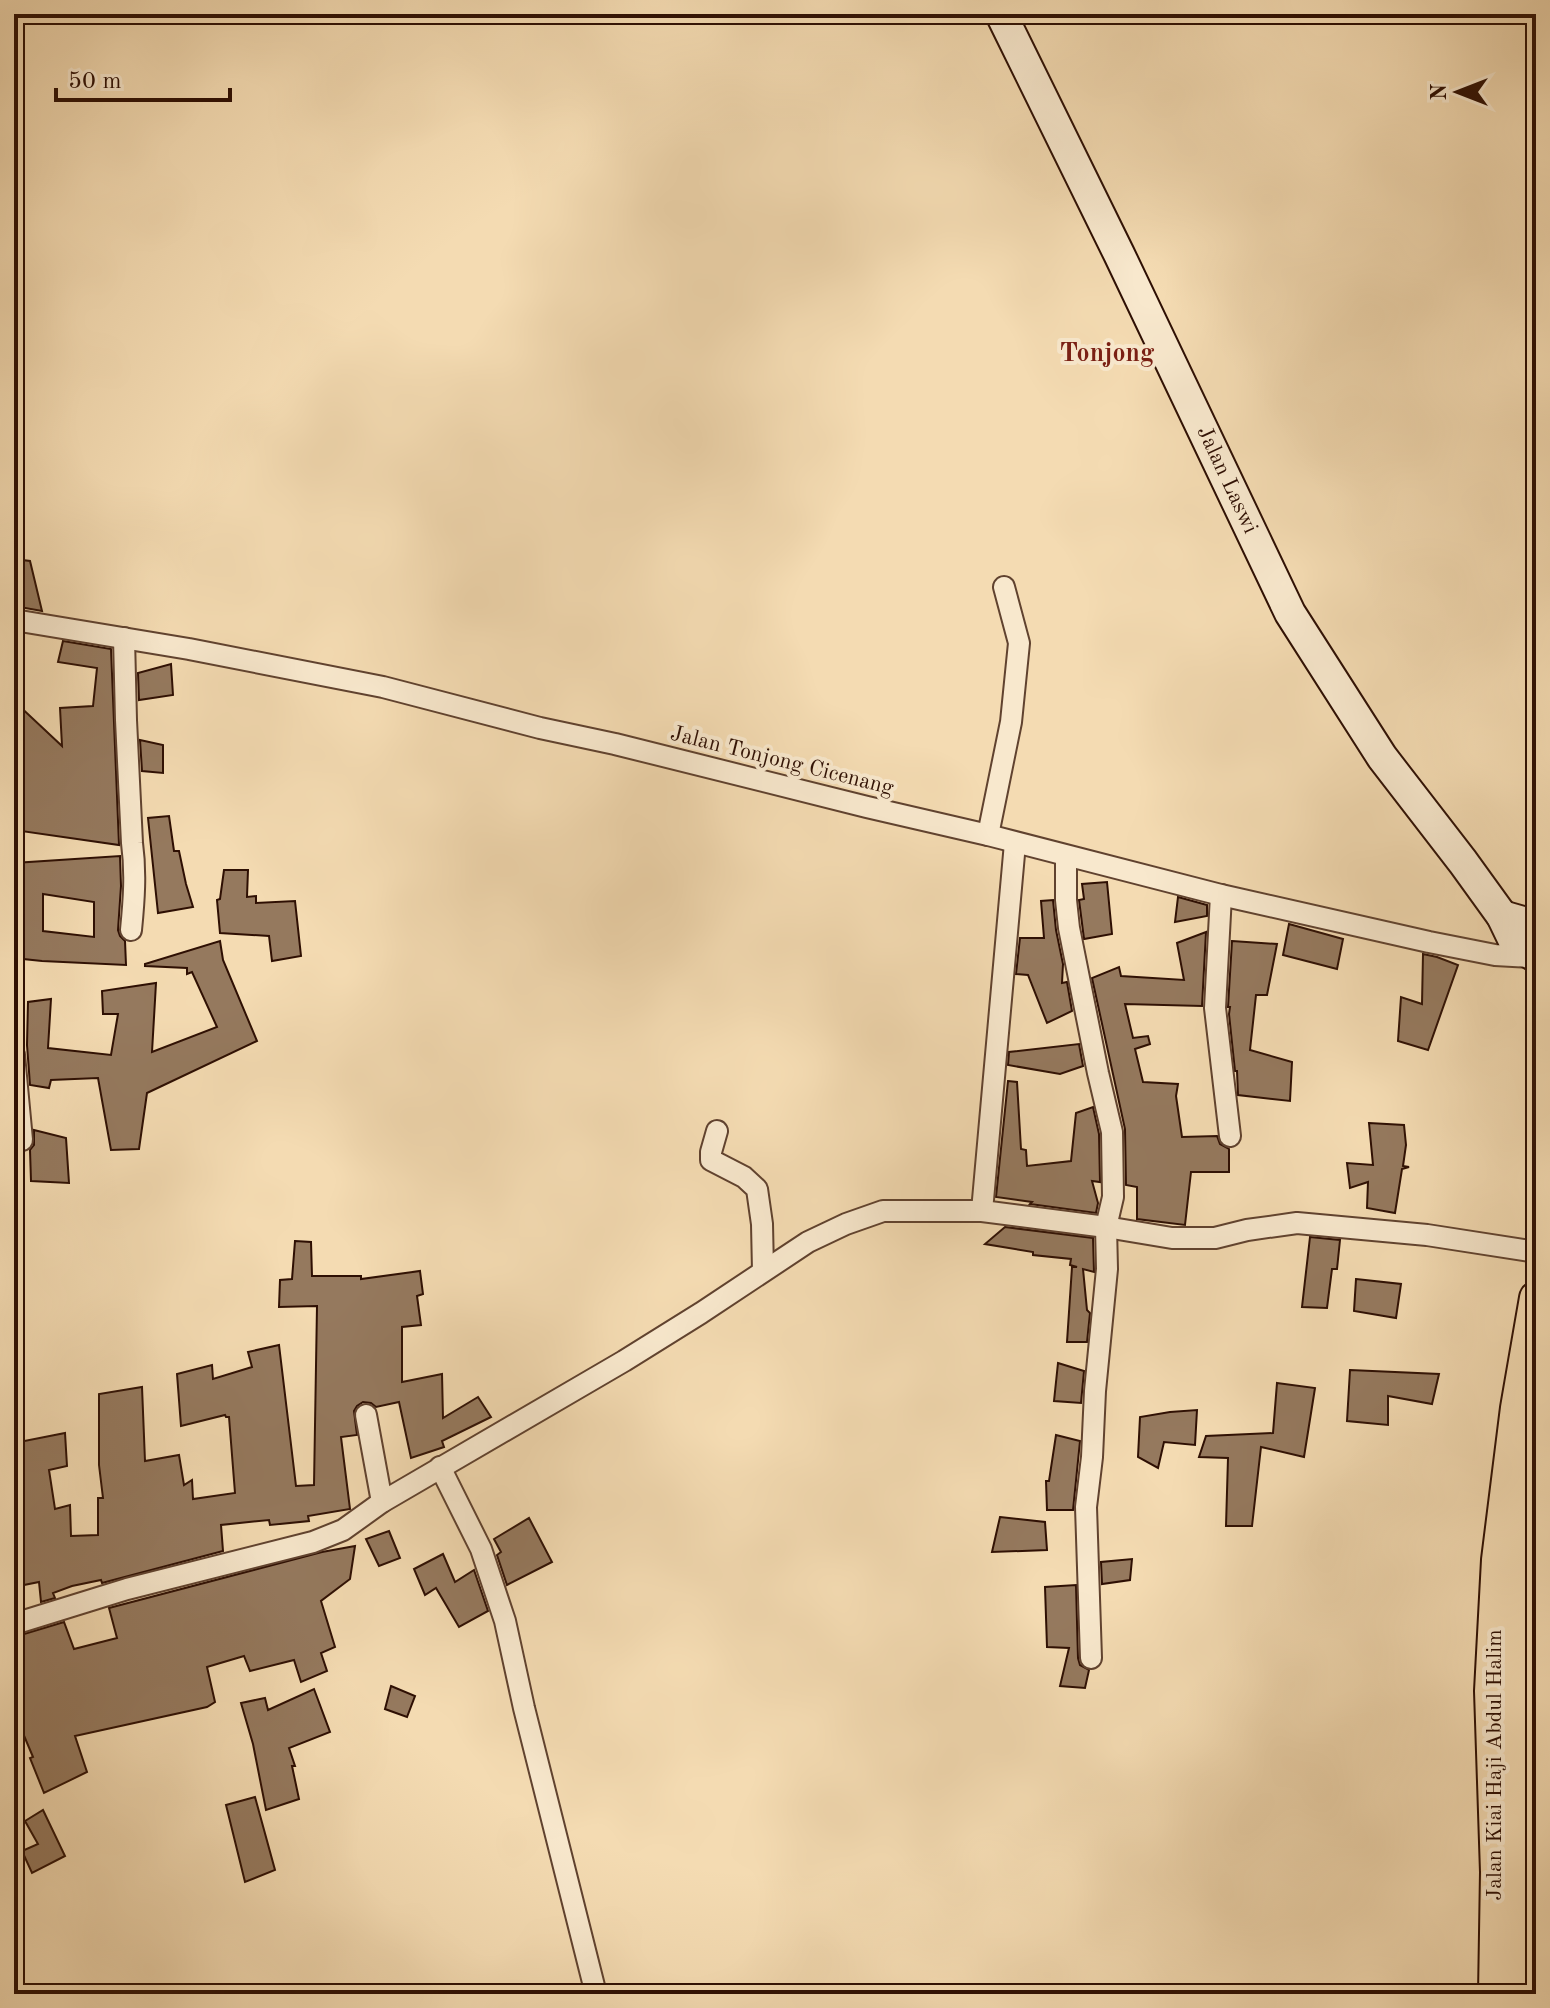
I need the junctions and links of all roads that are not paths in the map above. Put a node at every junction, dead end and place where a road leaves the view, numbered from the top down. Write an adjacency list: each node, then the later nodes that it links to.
1 (1001, 14): 9 (main road, Jalan Laswi)
2 (1004, 587): 5 (street)
3 (14, 620): 4 (street, Jalan Tonjong Cicenang)
4 (124, 638): 5 (street, Jalan Tonjong Cicenang); 11 (street)
5 (988, 835): 6 (street, Jalan Tonjong Cicenang)
6 (1015, 843): 7 (street, Jalan Tonjong Cicenang); 17 (street)
7 (1066, 856): 8 (street, Jalan Tonjong Cicenang); 18 (street)
8 (1221, 895): 12 (street, Jalan Tonjong Cicenang); 15 (street)
9 (1502, 916): 10 (main road); 12 (main road, Jalan Laswi)
10 (1536, 928)
11 (131, 930)
12 (1536, 957)
13 (14, 1055): 16 (street)
14 (717, 1131): 20 (street)
15 (1230, 1136)
16 (22, 1140)
17 (982, 1211): 18 (street); 20 (street)
18 (1106, 1227): 19 (street); 27 (street)
19 (1536, 1252)
20 (763, 1271): 23 (street)
21 (1536, 1298): 30 (main road, Jalan Kiai Haji Abdul Halim)
22 (366, 1415): 25 (street)
23 (440, 1467): 25 (street); 29 (street)
24 (1536, 1470): 28 (main road, Jalan Kiai Haji Abdul Halim)
25 (382, 1502): 26 (street)
26 (14, 1624)
27 (1091, 1658)
28 (1531, 1948): 31 (main road, Jalan Kiai Haji Abdul Halim)
29 (596, 1994)
30 (1495, 1994)
31 (1527, 1994)

